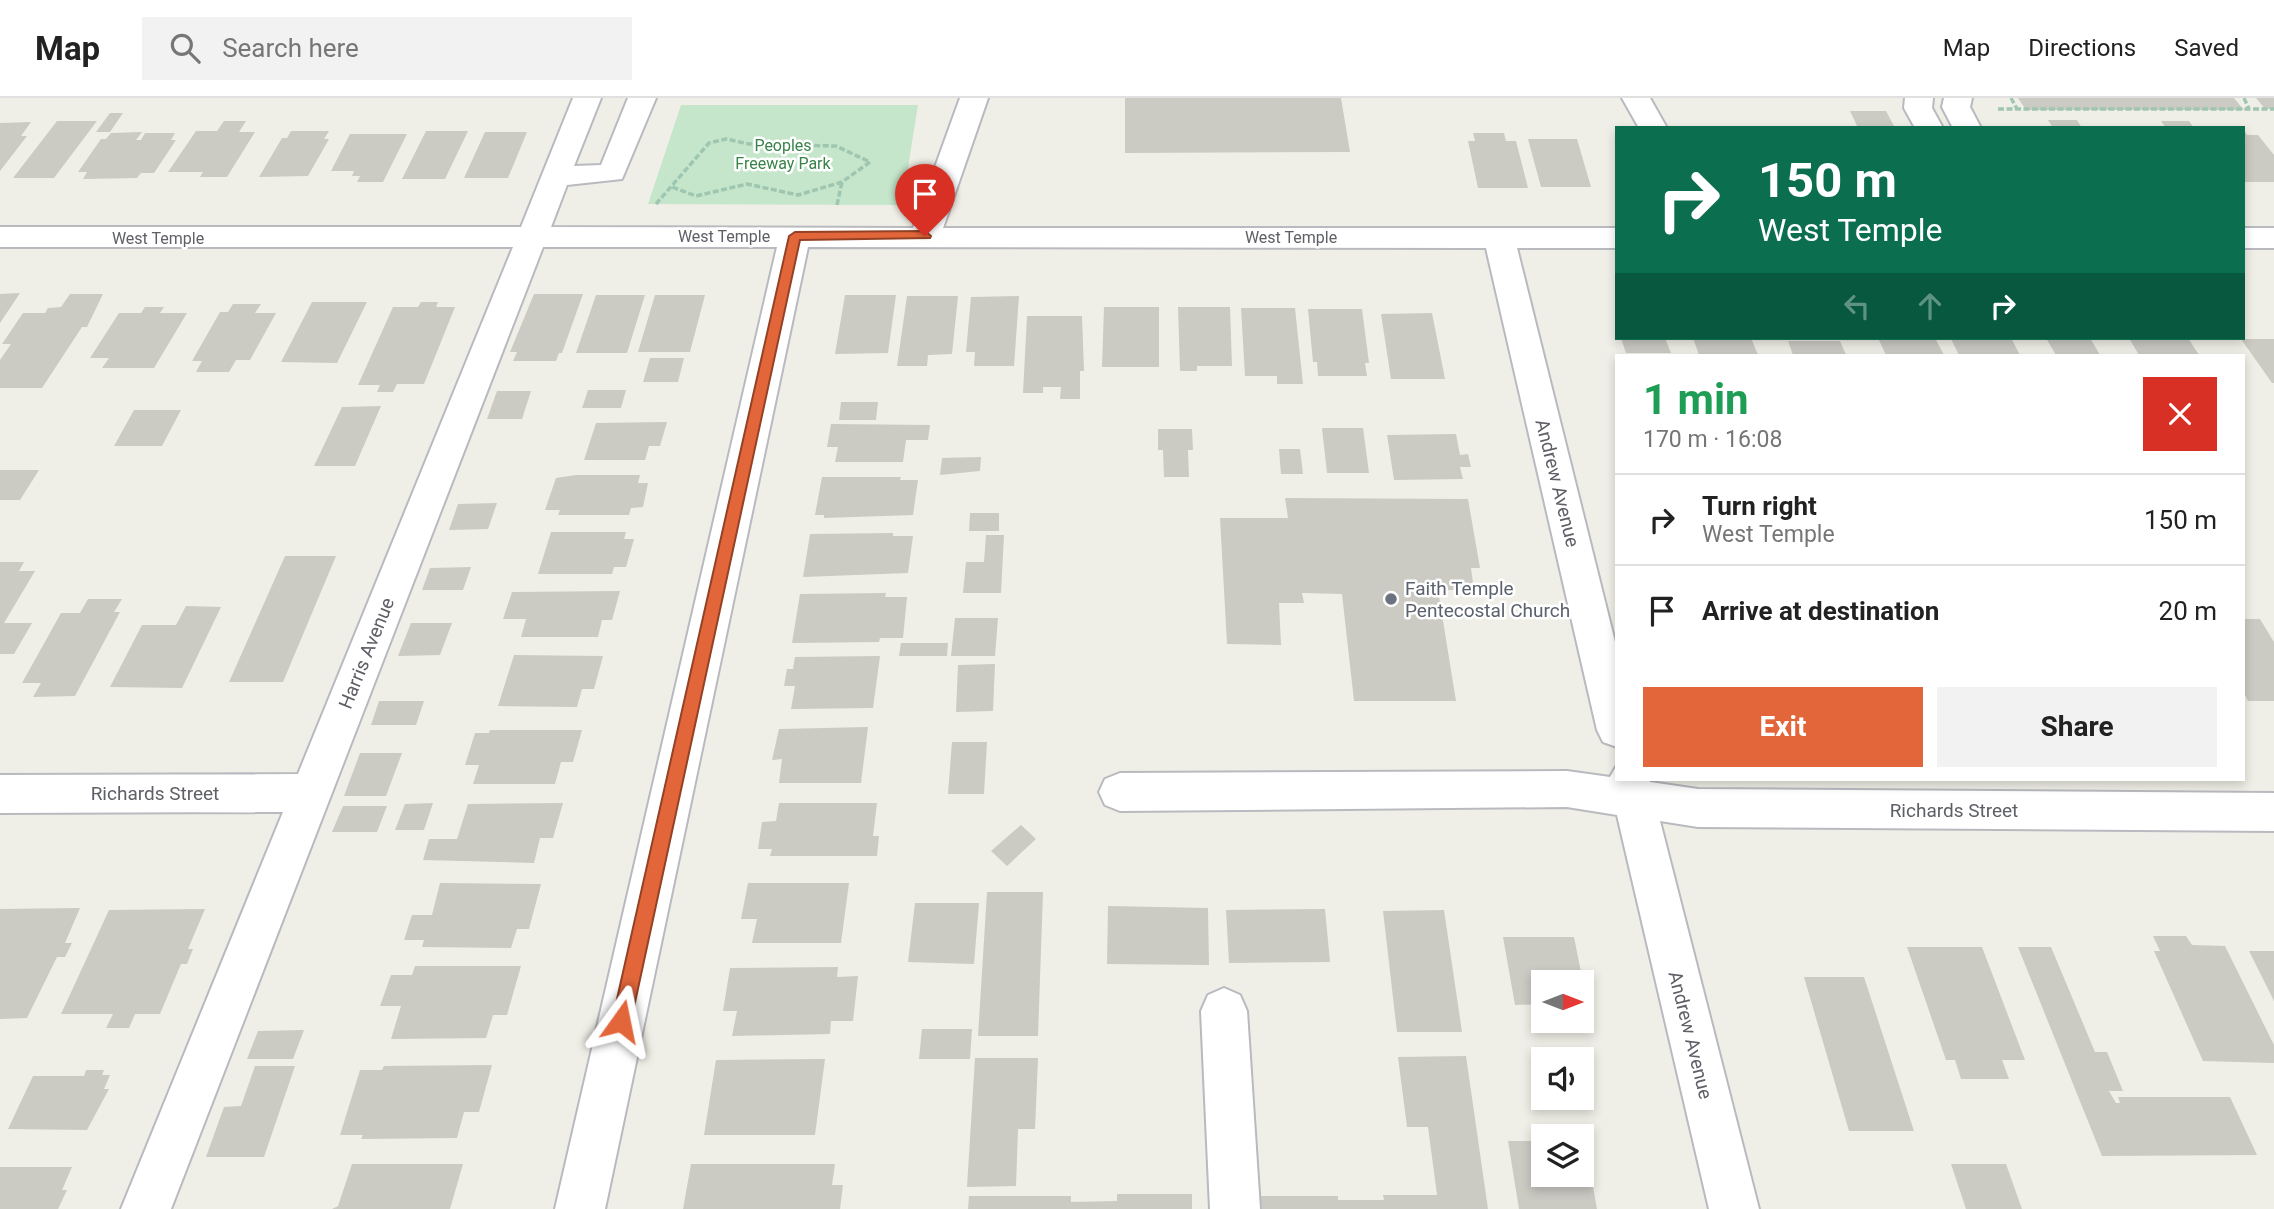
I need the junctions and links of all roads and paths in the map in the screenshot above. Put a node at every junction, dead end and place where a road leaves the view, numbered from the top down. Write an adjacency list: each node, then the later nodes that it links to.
1 (587, 98): 16 (street, Harris Avenue)
2 (642, 98): 16 (street)
3 (974, 98): 22 (street)
4 (1636, 98): 13 (street)
5 (1919, 98): 14 (street)
6 (1958, 98): 15 (street)
7 (2011, 98): 10 (path)
8 (2244, 98): 11 (path)
9 (1990, 108): 10 (path)
10 (2017, 108): 11 (path)
11 (2249, 108): 12 (path)
12 (2274, 108)
13 (1652, 126)
14 (1928, 126)
15 (1965, 126)
16 (555, 177): 24 (street, Harris Avenue)
17 (842, 182): 18 (path); 18 (path); 20 (path)
18 (672, 187): 19 (path)
19 (653, 207)
20 (836, 207)
21 (795, 236): 22 (street, West Temple); 24 (street, West Temple); 37 (street)
22 (925, 236): 25 (street, West Temple)
23 (0, 237): 24 (street, West Temple)
24 (530, 237): 32 (street, Harris Avenue)
25 (1499, 237): 26 (street, West Temple); 29 (street, Andrew Avenue)
26 (1615, 238)
27 (2245, 238): 28 (street)
28 (2274, 238)
29 (1615, 722)
30 (1632, 789): 31 (street, Richards Street); 34 (street, Richards Street); 39 (street, Andrew Avenue)
31 (1119, 792)
32 (311, 793): 33 (street, Richards Street); 36 (street, Harris Avenue)
33 (0, 794)
34 (2274, 812)
35 (1224, 1011): 38 (street)
36 (146, 1209)
37 (580, 1209)
38 (1235, 1209)
39 (1734, 1209)

